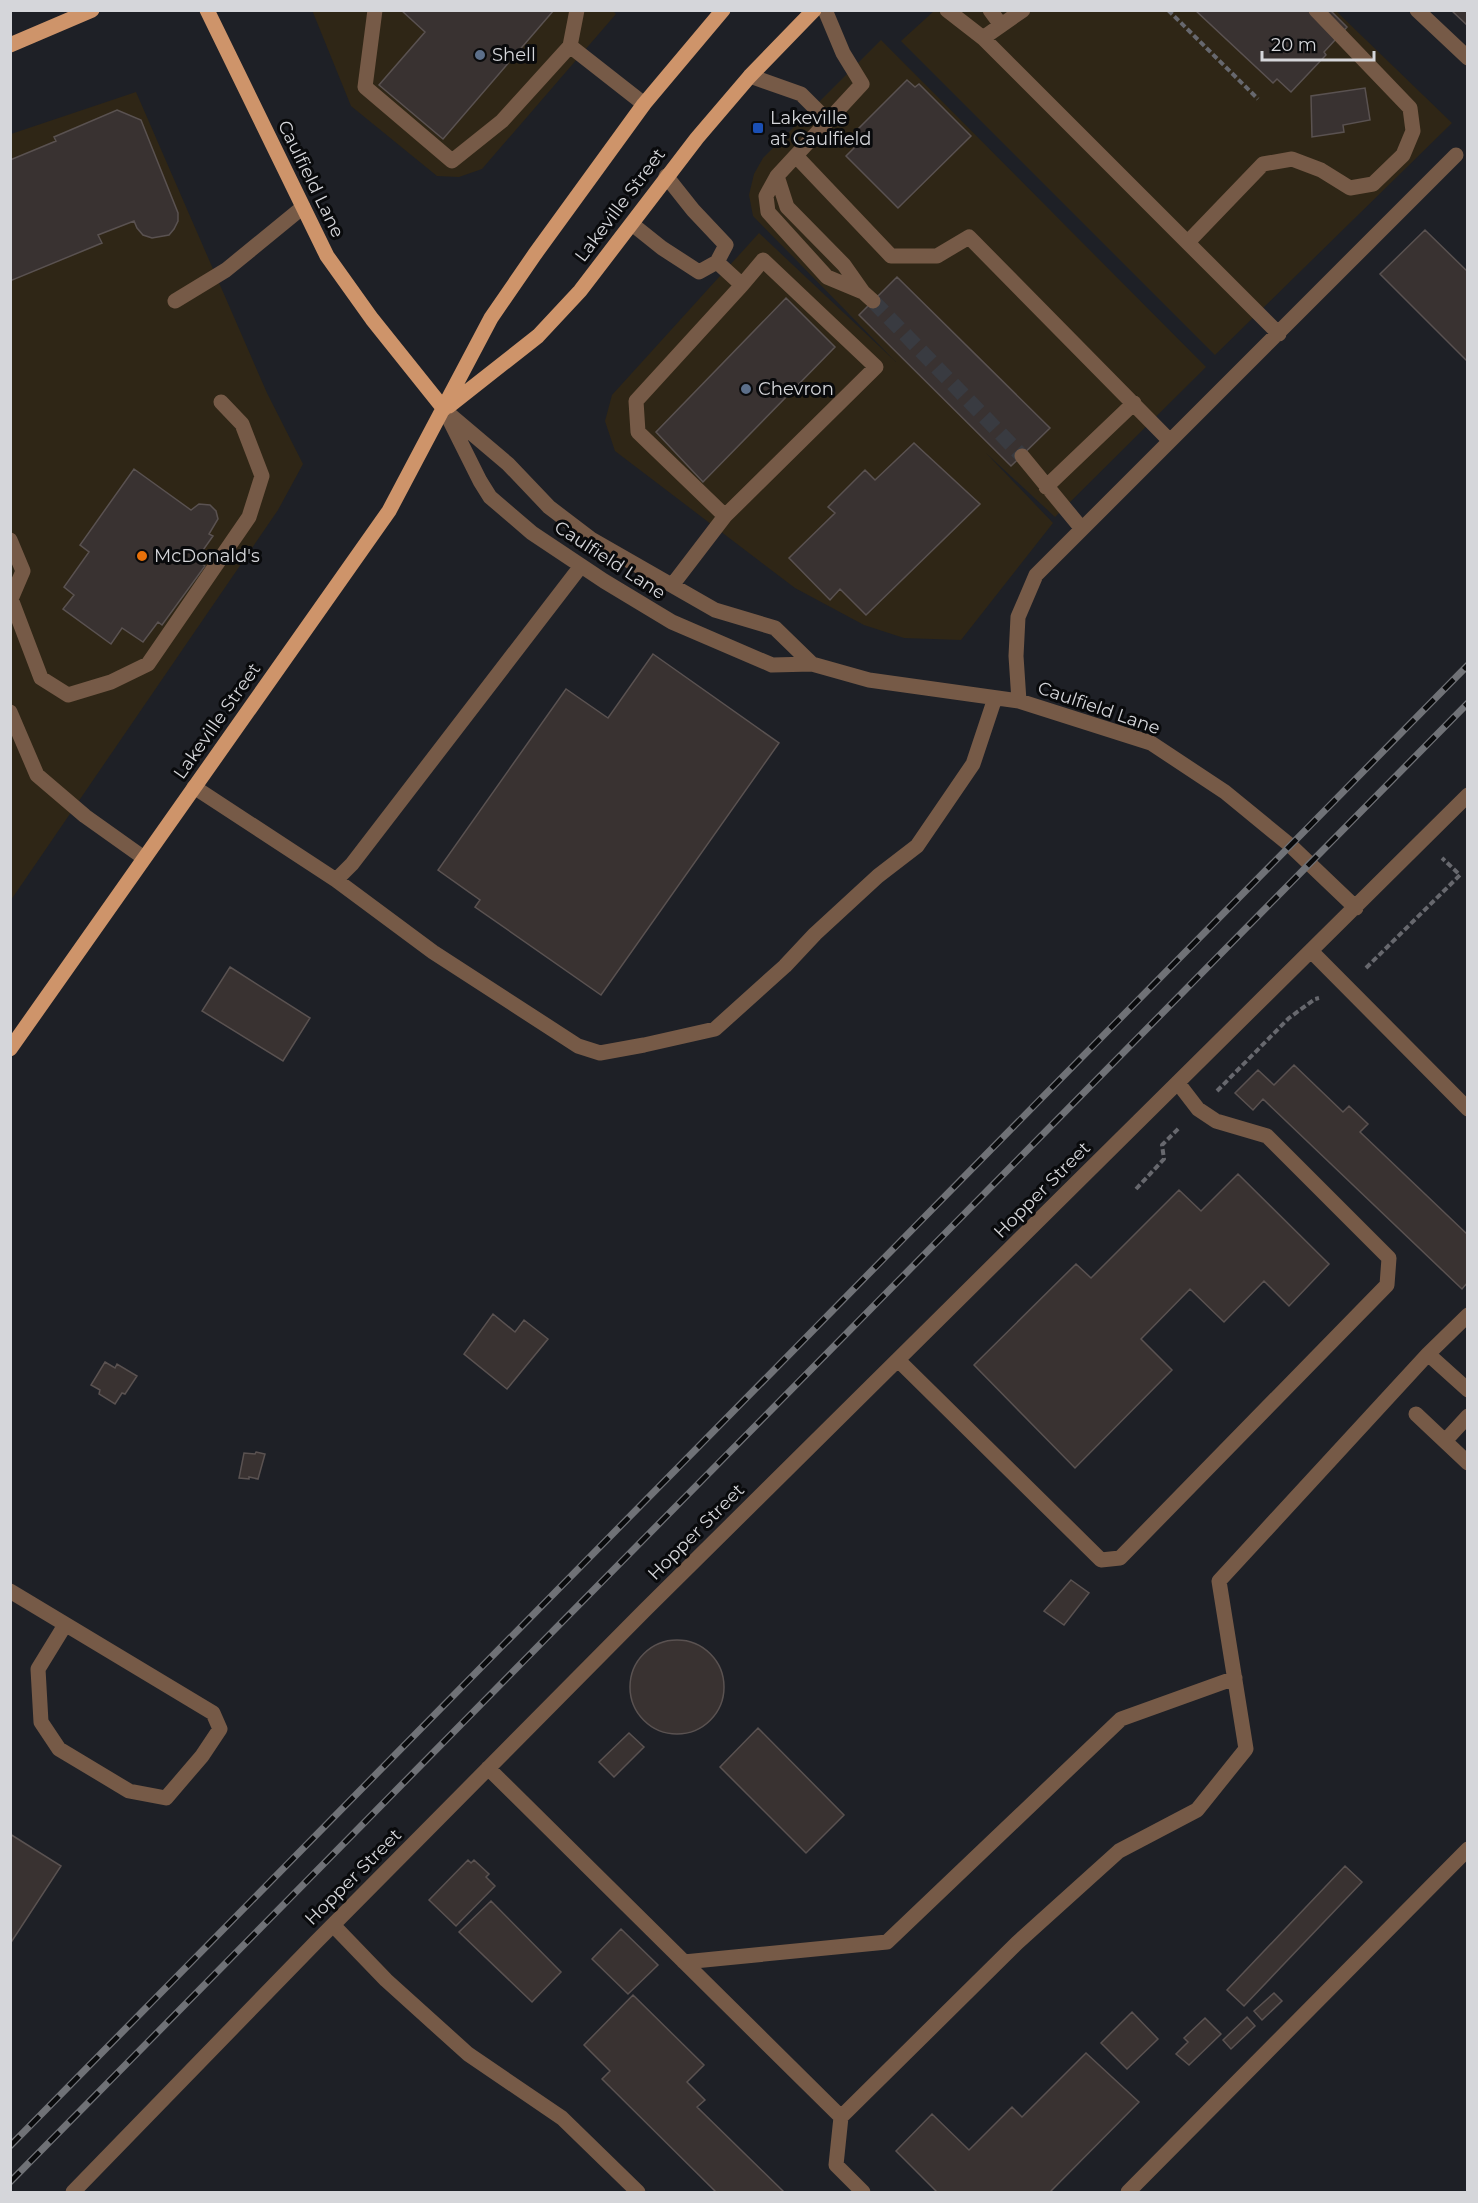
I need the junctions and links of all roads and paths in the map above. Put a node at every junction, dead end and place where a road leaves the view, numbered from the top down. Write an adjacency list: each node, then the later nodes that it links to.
1 (92, 10): 16 (main road)
2 (207, 10): 26 (main road, Caulfield Lane)
3 (375, 10): 17 (street)
4 (577, 10): 17 (street)
5 (723, 10): 21 (main road, Lakeville Street)
6 (814, 10): 19 (main road, Lakeville Street)
7 (825, 10): 22 (street)
8 (947, 10): 15 (street)
9 (990, 10): 14 (street)
10 (1023, 10): 14 (street)
11 (1168, 10): 20 (path)
12 (1316, 10): 28 (street)
13 (1417, 10): 18 (street)
14 (1001, 25): 15 (street)
15 (983, 38): 28 (street)
16 (10, 45)
17 (570, 46): 21 (street)
18 (1467, 58)
19 (750, 76): 22 (street); 25 (main road, Lakeville Street)
20 (1258, 99)
21 (644, 104): 36 (main road, Lakeville Street)
22 (827, 120): 24 (street)
23 (1456, 155): 33 (street)
24 (796, 156): 31 (street); 35 (street)
25 (666, 176): 27 (main road, Lakeville Street); 29 (street)
26 (303, 207): 32 (street); 36 (main road, Caulfield Lane)
27 (632, 224): 29 (street); 36 (main road, Lakeville Street)
28 (1188, 242): 33 (street)
29 (717, 262): 30 (street)
30 (742, 285): 40 (street); 40 (street)
31 (868, 296)
32 (175, 301)
33 (1279, 333): 37 (street)
34 (221, 402): 42 (street)
35 (1134, 403): 37 (street); 39 (street)
36 (444, 409): 43 (street, Caulfield Lane); 44 (street, Caulfield Lane); 49 (main road, Lakeville Street)
37 (1170, 441): 41 (street)
38 (1022, 456): 39 (street)
39 (1047, 487): 41 (street)
40 (724, 516): 44 (street)
41 (1083, 529): 47 (street)
42 (10, 540)
43 (581, 566): 45 (street, Caulfield Lane); 53 (street)
44 (673, 584): 45 (street, Caulfield Lane)
45 (813, 664): 46 (street, Caulfield Lane)
46 (995, 698): 47 (street, Caulfield Lane); 53 (street)
47 (1019, 701): 54 (street, Caulfield Lane)
48 (10, 712): 52 (street)
49 (194, 787): 52 (main road, Lakeville Street); 53 (street)
50 (1467, 795): 51 (street, Hopper Street)
51 (1422, 840): 54 (street, Hopper Street); 56 (path)
52 (144, 858): 57 (main road, Lakeville Street)
53 (336, 880)
54 (1356, 908): 55 (street, Hopper Street)
55 (1311, 951): 56 (street); 58 (street, Hopper Street)
56 (1347, 987): 59 (path); 60 (street)
57 (10, 1049)
58 (1178, 1083): 59 (street); 64 (street, Hopper Street)
59 (1198, 1109): 61 (path); 64 (street)
60 (1467, 1109)
61 (1136, 1189)
62 (1467, 1315): 63 (street)
63 (1428, 1354): 65 (street); 72 (street)
64 (898, 1360): 73 (street, Hopper Street)
65 (1467, 1390)
66 (1416, 1414): 68 (street)
67 (1467, 1416): 68 (street)
68 (1445, 1441): 69 (street)
69 (1467, 1463)
70 (10, 1591): 71 (street)
71 (65, 1624): 71 (street)
72 (1235, 1677): 76 (street); 77 (street)
73 (488, 1768): 75 (street, Hopper Street); 76 (street)
74 (1467, 1850): 81 (street)
75 (333, 1925): 78 (street, Hopper Street); 79 (street)
76 (684, 1962): 77 (street)
77 (841, 2117): 80 (street)
78 (73, 2193)
79 (638, 2193)
80 (863, 2193)
81 (1128, 2193)

